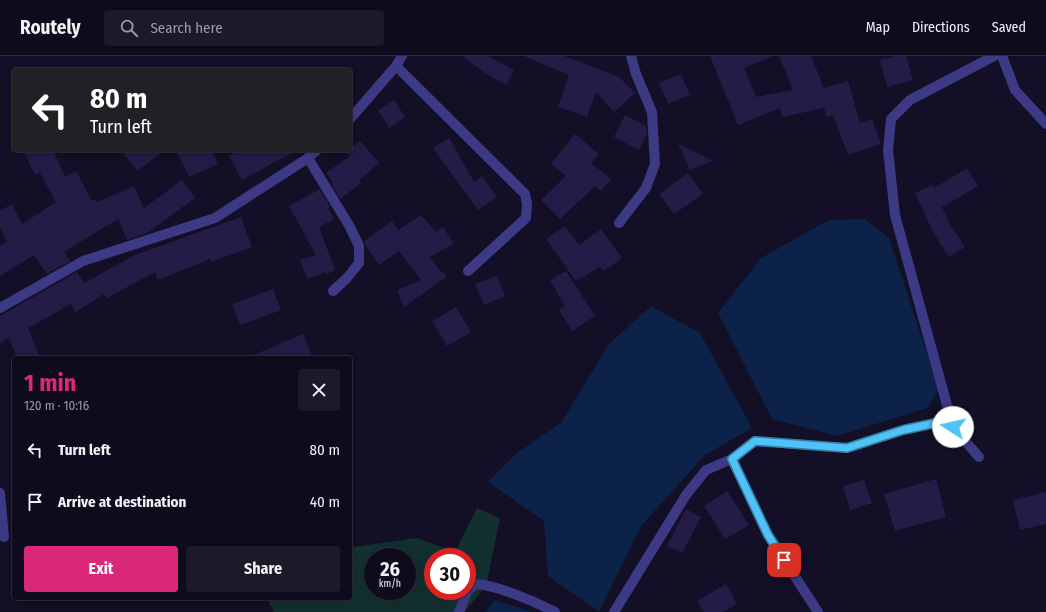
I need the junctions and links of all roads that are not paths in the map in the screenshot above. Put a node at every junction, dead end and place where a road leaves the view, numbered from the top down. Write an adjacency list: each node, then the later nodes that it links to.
1 (402, 56): 5 (street)
2 (631, 56): 10 (street)
3 (994, 56): 14 (street)
4 (1002, 56): 7 (street)
5 (396, 66): 6 (street); 11 (street)
6 (352, 117)
7 (1046, 124)
8 (315, 152): 9 (street)
9 (308, 158): 12 (street); 13 (street)
10 (618, 223)
11 (468, 271)
12 (333, 290)
13 (0, 308)
14 (953, 427): 15 (street); 16 (street)
15 (979, 457)
16 (732, 459): 21 (street); 22 (street)
17 (0, 493): 18 (street)
18 (4, 537)
19 (459, 612): 20 (street)
20 (555, 612)
21 (614, 612)
22 (818, 612)

